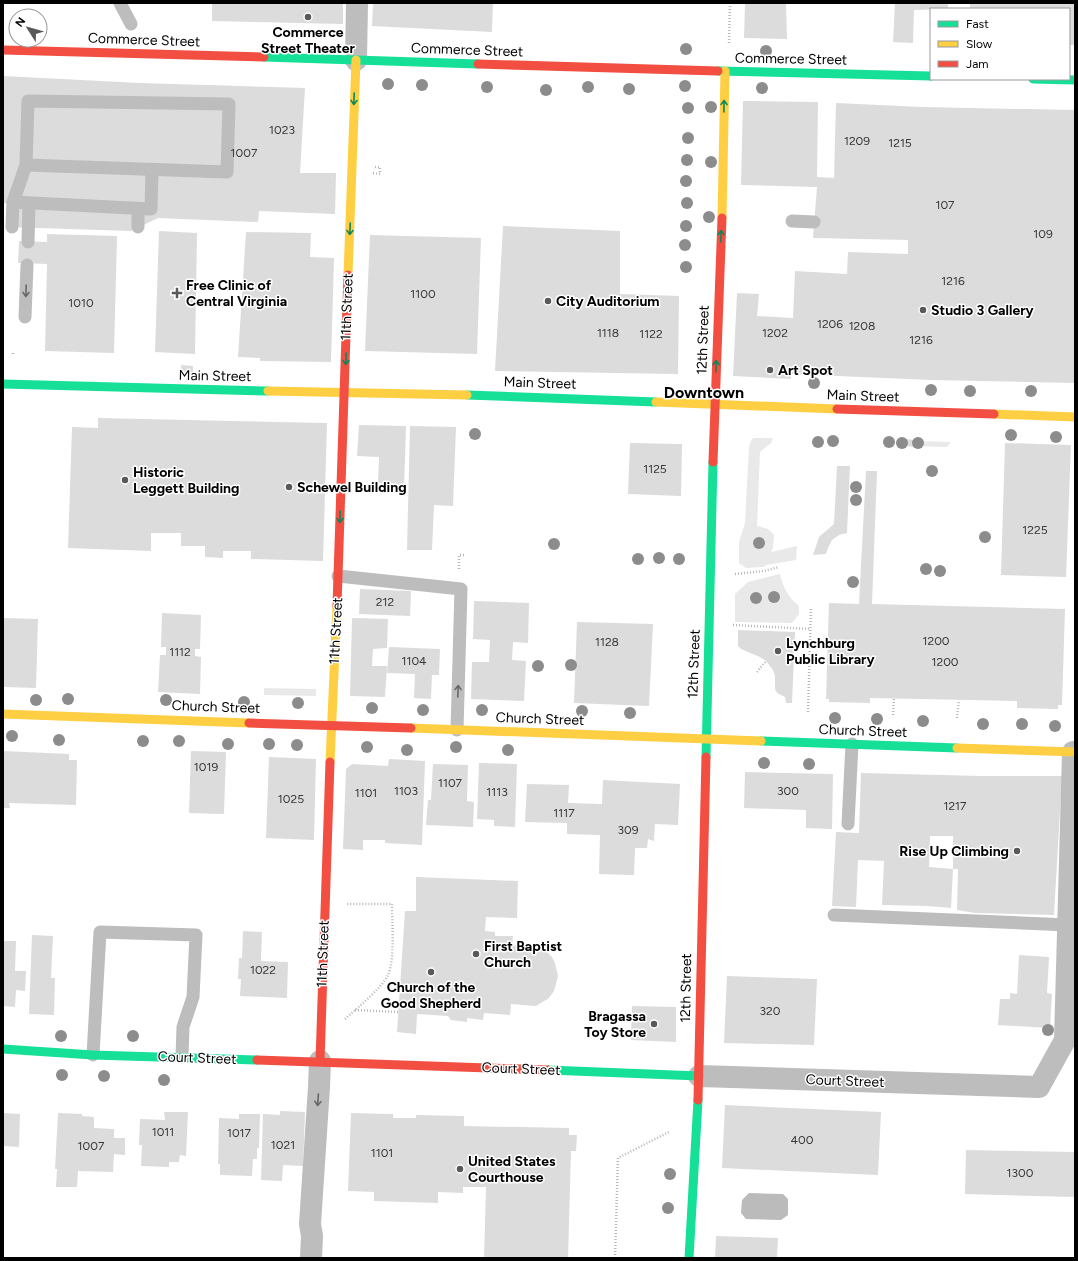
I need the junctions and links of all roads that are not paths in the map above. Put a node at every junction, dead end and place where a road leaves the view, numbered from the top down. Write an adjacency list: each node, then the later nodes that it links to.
1 (120, 3): 3 (lane)
2 (357, 3): 5 (street, 11th Street)
3 (131, 24)
4 (3, 50): 5 (street, Commerce Street)
5 (356, 60): 6 (street, Commerce Street); 21 (street, 11th Street, one-way to 21)
6 (726, 71): 7 (street, Commerce Street); 22 (street, 12th Street, one-way to 6)
7 (930, 76)
8 (26, 165): 9 (lane); 9 (lane); 10 (lane)
9 (152, 170): 12 (lane)
10 (13, 202): 11 (lane); 15 (lane)
11 (29, 203): 12 (lane); 17 (lane)
12 (138, 209): 16 (lane)
13 (792, 221): 14 (lane)
14 (814, 222)
15 (12, 227)
16 (138, 227)
17 (28, 242)
18 (27, 265): 19 (lane, one-way to 19)
19 (25, 317)
20 (3, 384): 21 (street, Main Street)
21 (345, 392): 22 (street, Main Street); 24 (street, 11th Street, one-way to 24)
22 (714, 405): 23 (street, Main Street); 28 (street, 12th Street)
23 (1075, 417)
24 (338, 576): 26 (street, 11th Street); 27 (lane, one-way to 24)
25 (3, 714): 26 (street, Church Street)
26 (332, 726): 27 (street, Church Street); 38 (street, 11th Street)
27 (457, 730): 28 (street, Church Street)
28 (706, 739): 29 (street, Church Street); 39 (street, 12th Street)
29 (852, 744): 30 (street, Church Street); 31 (lane)
30 (1074, 752): 33 (street)
31 (848, 824)
32 (834, 915): 33 (lane)
33 (1068, 925): 34 (street)
34 (1070, 1025): 39 (street, Court Street)
35 (3, 1049): 36 (street, Court Street)
36 (93, 1055): 37 (street, Court Street); 37 (lane)
37 (182, 1057): 38 (street, Court Street)
38 (320, 1061): 39 (street, Court Street); 40 (street, 11th Street, one-way to 40)
39 (699, 1076): 41 (street, 12th Street)
40 (311, 1258)
41 (689, 1258)

